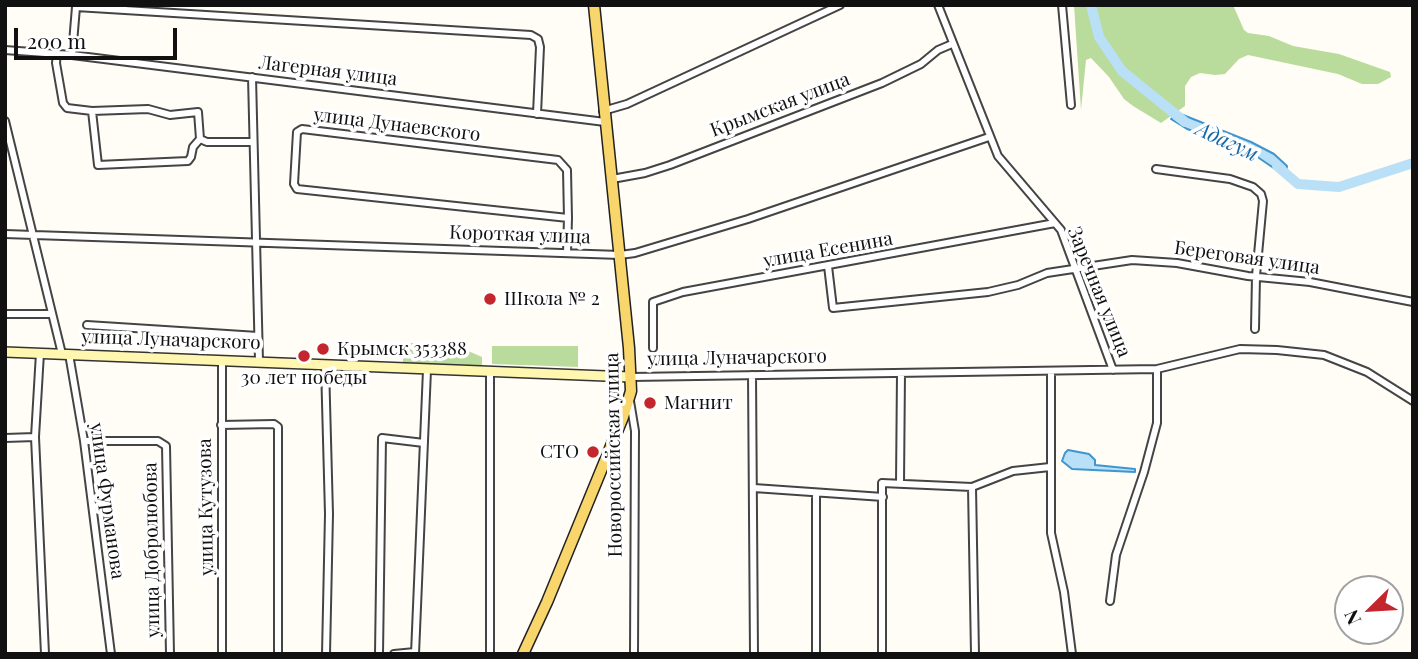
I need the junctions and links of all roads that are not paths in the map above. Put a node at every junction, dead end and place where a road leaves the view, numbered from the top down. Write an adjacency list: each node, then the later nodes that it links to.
1 (594, 5): 13 (main road, Новороссийская улица)
2 (840, 5): 13 (street, Лагерная улица)
3 (938, 5): 5 (street, Заречная улица)
4 (1062, 5): 10 (street)
5 (952, 44): 15 (street, Заречная улица); 19 (street, Крымская улица)
6 (5, 50): 7 (street, Лагерная улица)
7 (57, 53): 8 (street, Лагерная улица); 11 (street)
8 (72, 55): 9 (street, Лагерная улица); 12 (street)
9 (252, 77): 12 (street, Лагерная улица); 17 (street)
10 (1070, 104)
11 (92, 111): 16 (street); 16 (street)
12 (537, 114): 13 (street, Лагерная улица)
13 (604, 116): 19 (main road, Новороссийская улица)
14 (5, 121): 23 (street, улица Фурманова)
15 (989, 137): 21 (street, Заречная улица); 26 (street, Короткая улица)
16 (200, 139): 17 (street)
17 (252, 142): 24 (street)
18 (1156, 169): 29 (street)
19 (612, 179): 26 (main road, Новороссийская улица)
20 (568, 218): 20 (street, улица Дунаевского); 25 (street)
21 (1055, 223): 27 (street, улица Есенина); 28 (street, Заречная улица)
22 (5, 233): 23 (street, Короткая улица)
23 (33, 234): 24 (street, Короткая улица); 32 (street, улица Фурманова)
24 (256, 241): 25 (street, Короткая улица); 35 (street)
25 (567, 253): 26 (street, Короткая улица)
26 (620, 255): 50 (main road, Новороссийская улица)
27 (828, 267): 28 (street, Береговая улица); 36 (street, улица Есенина)
28 (1076, 269): 29 (street, Береговая улица); 45 (street, Заречная улица)
29 (1256, 276): 30 (street, Береговая улица); 34 (street)
30 (1413, 302)
31 (5, 314): 32 (street)
32 (51, 314): 39 (street, улица Фурманова)
33 (87, 325): 35 (street)
34 (1255, 328)
35 (258, 336): 41 (street)
36 (653, 348)
37 (5, 352): 38 (main road, улица Луначарского)
38 (40, 353): 39 (main road, улица Луначарского); 54 (street)
39 (66, 354): 40 (main road, улица Луначарского); 56 (street, улица Фурманова)
40 (222, 360): 41 (main road, улица Луначарского); 53 (street, улица Кутузова)
41 (259, 361): 42 (main road, улица Луначарского)
42 (325, 365): 44 (main road, улица Луначарского); 71 (street)
43 (1157, 369): 45 (street, улица Луначарского); 52 (street, улица Луначарского); 64 (street)
44 (427, 370): 47 (main road, улица Луначарского); 57 (street)
45 (1113, 370): 46 (street, улица Луначарского)
46 (1051, 371): 48 (street, улица Луначарского); 58 (street)
47 (490, 373): 50 (main road, улица Луначарского); 74 (street)
48 (901, 373): 49 (street, улица Луначарского); 59 (street)
49 (752, 375): 50 (street, улица Луначарского); 61 (street)
50 (631, 377): 51 (main road, Новороссийская улица)
51 (629, 400): 75 (main road); 76 (street, Новороссийская улица)
52 (1413, 401)
53 (221, 425): 69 (street, улица Кутузова); 70 (street)
54 (35, 436): 55 (street); 66 (street)
55 (5, 438)
56 (84, 441): 67 (street, улица Фурманова); 68 (street, улица Добролюбова)
57 (424, 443): 65 (street); 72 (street)
58 (1050, 467): 60 (street); 81 (street)
59 (900, 483): 60 (street); 63 (street)
60 (971, 487): 80 (street)
61 (754, 488): 62 (street); 77 (street)
62 (816, 493): 63 (street); 78 (street)
63 (883, 497): 79 (street)
64 (1111, 601)
65 (415, 653): 73 (street)
66 (45, 654)
67 (111, 654)
68 (170, 654)
69 (222, 654)
70 (278, 654)
71 (326, 654)
72 (379, 654)
73 (394, 654)
74 (490, 654)
75 (523, 654)
76 (634, 654)
77 (754, 654)
78 (816, 654)
79 (882, 654)
80 (975, 654)
81 (1072, 654)

